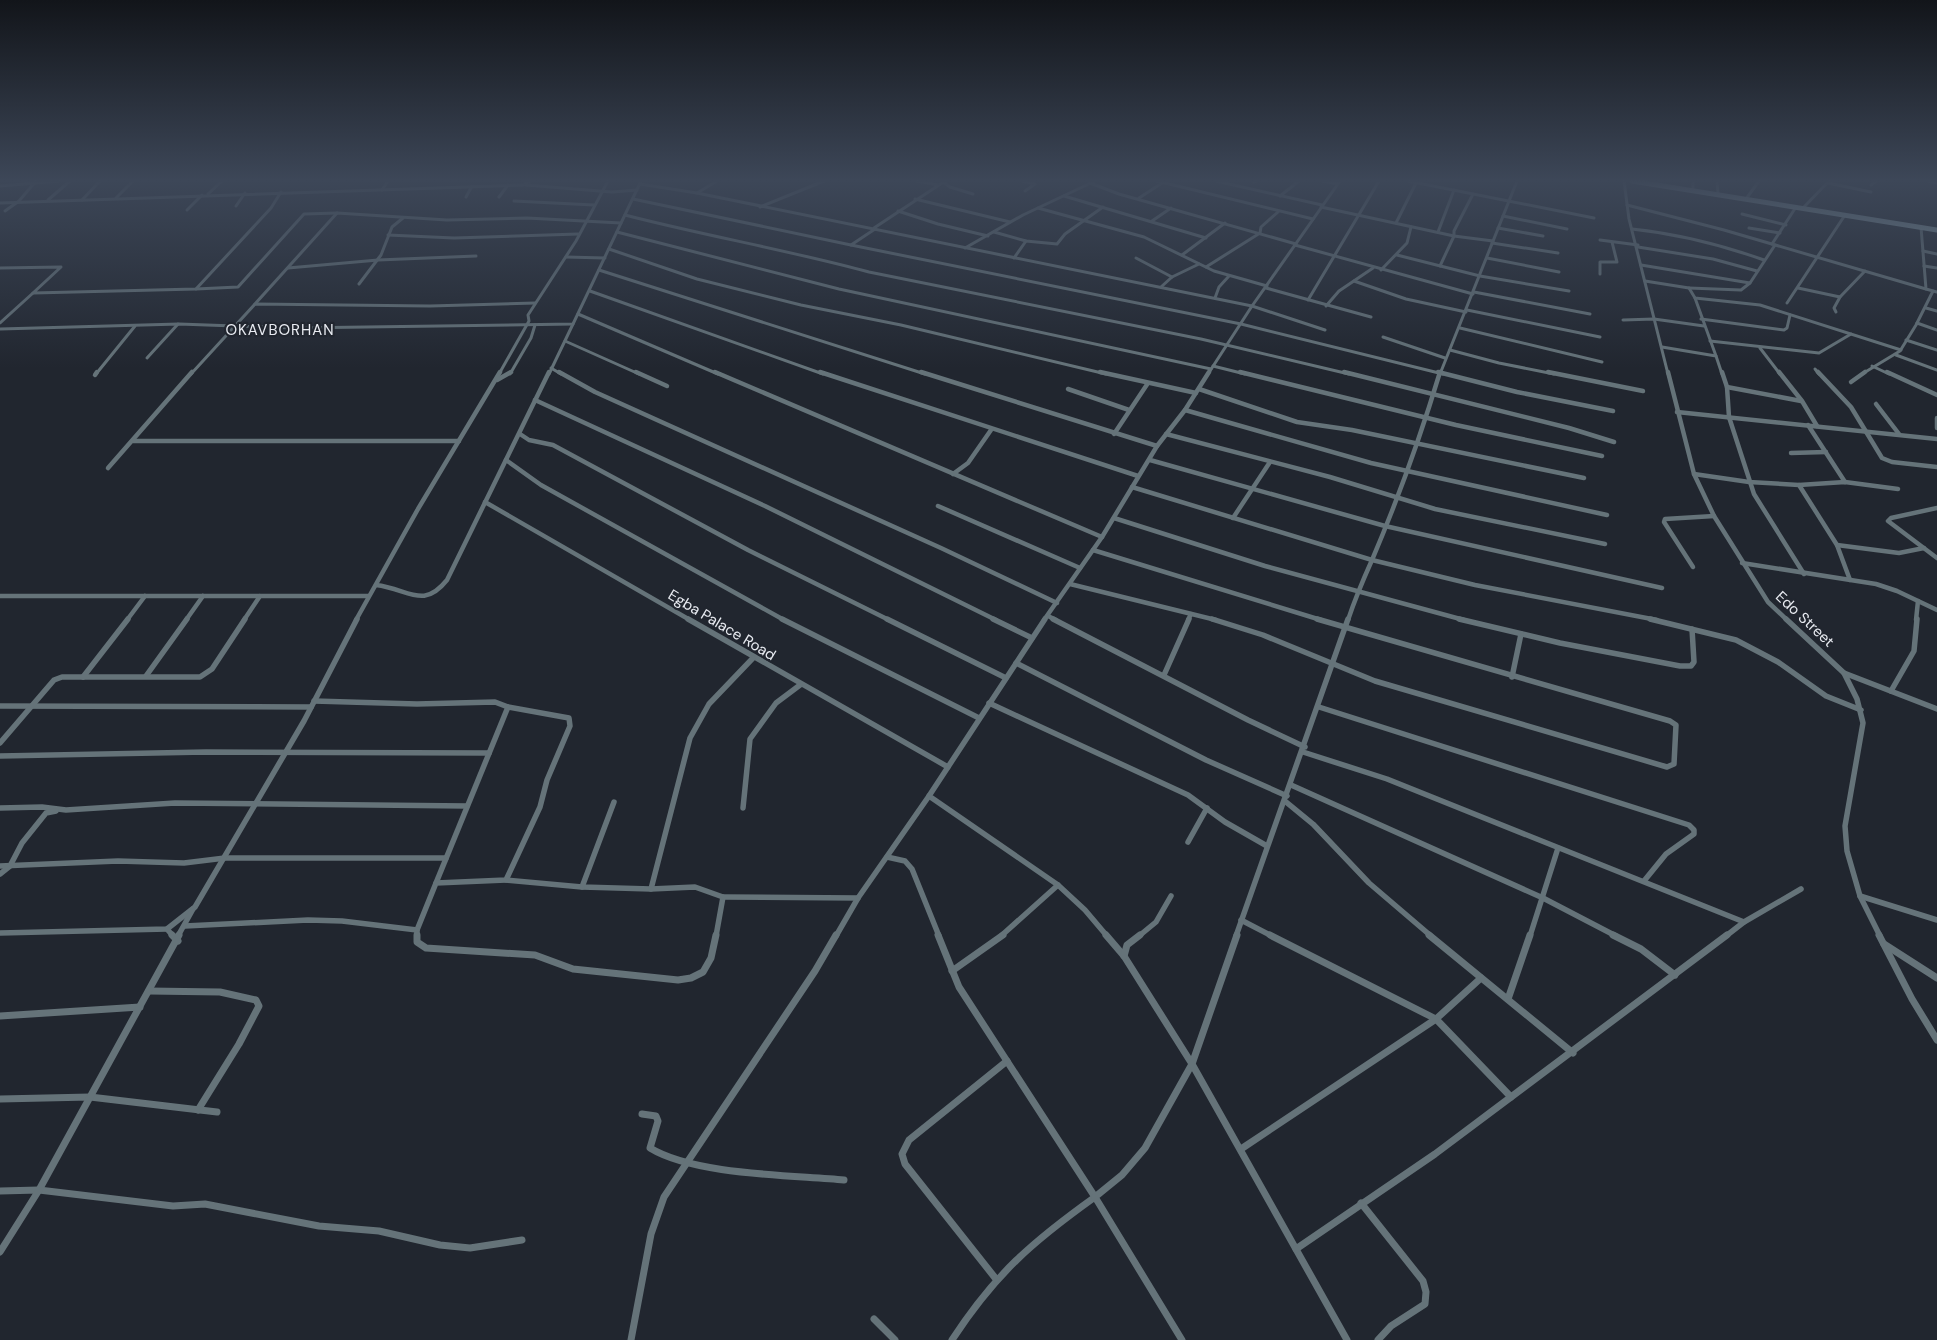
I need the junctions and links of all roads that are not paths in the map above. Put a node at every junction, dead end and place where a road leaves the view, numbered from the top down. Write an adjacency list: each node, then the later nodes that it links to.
1 (239, 244): 73 (street)
2 (277, 244): 73 (street)
3 (310, 244): 53 (street)
4 (385, 244): 45 (street)
5 (573, 244): 39 (street)
6 (612, 244): 31 (street)
7 (656, 244): 133 (street)
8 (745, 244): 120 (street)
9 (844, 244): 28 (street)
10 (944, 244): 30 (street)
11 (973, 244): 30 (street)
12 (1024, 244): 41 (street)
13 (1158, 244): 35 (street)
14 (1198, 244): 35 (street)
15 (1245, 244): 51 (street)
16 (1296, 244): 36 (street); 70 (street)
17 (1339, 244): 36 (street)
18 (1407, 244): 37 (street)
19 (1450, 244): 49 (street)
20 (1492, 244): 43 (street)
21 (1502, 244): 33 (street)
22 (1612, 244): 61 (street)
23 (1622, 244): 29 (street)
24 (1714, 244): 46 (street)
25 (1773, 244): 44 (street); 46 (street)
26 (1828, 244): 44 (street)
27 (1922, 244): 32 (street)
28 (851, 245): 104 (street)
29 (1638, 246): 48 (street, Edo Street); 58 (street)
30 (964, 248): 41 (street)
31 (609, 249): 40 (street); 140 (street)
32 (1923, 251): 34 (street); 50 (street)
33 (1558, 253)
34 (1937, 254)
35 (1182, 255): 47 (street)
36 (1331, 255): 54 (street); 83 (street)
37 (1397, 255): 49 (street); 57 (street)
38 (476, 256): 45 (street)
39 (566, 257): 40 (street); 84 (street)
40 (605, 258): 56 (street)
41 (1014, 258): 69 (street)
42 (1136, 258): 64 (street)
43 (1487, 258): 60 (street); 63 (street)
44 (1820, 258): 59 (street); 72 (street)
45 (378, 260): 53 (street); 68 (street)
46 (1764, 260): 58 (street)
47 (1199, 264): 51 (street); 64 (street)
48 (1641, 265): 66 (street, Edo Street); 67 (street)
49 (1440, 266): 63 (street)
50 (1924, 266): 55 (street); 74 (street)
51 (1206, 267): 62 (street)
52 (0, 268): 78 (street)
53 (288, 268): 86 (street)
54 (1373, 268): 57 (street); 65 (street)
55 (1937, 268)
56 (599, 270): 75 (street); 164 (street)
57 (1381, 270): 79 (street)
58 (1757, 271): 67 (street)
59 (1865, 271): 74 (street); 80 (street)
60 (1559, 272)
61 (1600, 274)
62 (1229, 276): 70 (street); 81 (street)
63 (1480, 276): 76 (street); 79 (street)
64 (1172, 277): 69 (street)
65 (1354, 281): 88 (street); 90 (street)
66 (1645, 281): 71 (street); 97 (street, Edo Street)
67 (1750, 283): 71 (street)
68 (359, 284)
69 (1161, 287): 81 (street)
70 (1266, 287): 83 (street); 87 (street)
71 (1689, 288): 82 (street)
72 (1798, 288): 80 (street); 85 (street)
73 (196, 289): 78 (street)
74 (1926, 289): 77 (street)
75 (590, 291): 93 (street); 161 (street)
76 (1569, 291)
77 (1935, 292): 89 (street)
78 (34, 293): 100 (street)
79 (1473, 293): 90 (street); 94 (street)
80 (1840, 297): 92 (street)
81 (1215, 298): 87 (street)
82 (1695, 298): 95 (street); 98 (street)
83 (1308, 300): 88 (street)
84 (535, 303): 86 (street); 105 (street)
85 (1787, 303)
86 (255, 304): 108 (street)
87 (1252, 306): 104 (street); 112 (street)
88 (1326, 306): 96 (street)
89 (1926, 308): 91 (street); 101 (street)
90 (1466, 311): 110 (street); 116 (street)
91 (1937, 311)
92 (1836, 312)
93 (578, 314): 103 (street); 183 (street)
94 (1590, 314)
95 (1790, 315): 98 (street); 114 (street)
96 (1371, 317)
97 (1654, 318): 99 (street); 109 (street); 121 (street, Edo Street)
98 (1701, 319): 109 (street)
99 (1623, 320)
100 (0, 323)
101 (1917, 323): 113 (street); 117 (street)
102 (179, 324): 107 (street); 108 (street); 128 (street)
103 (573, 324): 106 (street); 118 (street)
104 (1241, 324): 120 (street); 136 (street)
105 (527, 325): 106 (street); 108 (street); 138 (street)
106 (535, 325): 138 (street)
107 (136, 326): 111 (street); 137 (street)
108 (236, 326): 168 (street)
109 (1704, 326): 119 (street)
110 (1460, 328): 123 (street); 130 (street)
111 (0, 329)
112 (1325, 330)
113 (1937, 330)
114 (1851, 334): 122 (street); 124 (street)
115 (1383, 337): 129 (street)
116 (1600, 337)
117 (1906, 340): 124 (street); 125 (street)
118 (565, 341): 132 (street); 141 (street)
119 (1710, 341): 122 (street); 127 (street)
120 (1226, 345): 133 (street); 146 (street)
121 (1662, 347): 127 (street); 154 (street, Edo Street)
122 (1760, 348): 149 (street)
123 (1450, 350): 129 (street); 145 (street)
124 (1901, 350): 126 (street)
125 (1937, 350)
126 (1896, 355): 131 (street); 135 (street)
127 (1716, 356): 142 (street)
128 (147, 358)
129 (1445, 358): 136 (street)
130 (1602, 362)
131 (1872, 366): 139 (street); 147 (street)
132 (551, 368): 148 (street); 224 (street)
133 (1212, 368): 144 (street); 157 (street)
134 (1815, 369): 162 (street)
135 (1937, 370)
136 (1441, 372): 146 (street); 153 (street)
137 (95, 375)
138 (496, 380): 169 (street)
139 (1851, 382)
140 (1148, 383): 144 (street); 151 (street)
141 (667, 386)
142 (1727, 387): 149 (street); 155 (street)
143 (1068, 389): 151 (street)
144 (1197, 391): 152 (street); 172 (street)
145 (1643, 391)
146 (1434, 395): 157 (street); 170 (street)
147 (1937, 395)
148 (536, 400): 163 (street); 231 (street)
149 (1802, 401): 159 (street)
150 (1876, 404): 166 (street)
151 (1129, 410): 164 (street)
152 (1185, 410): 165 (street); 182 (street)
153 (1613, 411)
154 (1677, 412): 155 (street); 184 (street, Edo Street)
155 (1729, 417): 158 (street); 187 (street)
156 (1937, 418): 160 (street)
157 (1426, 419): 172 (street); 176 (street)
158 (1808, 425): 159 (street); 175 (street)
159 (1817, 426): 162 (street)
160 (1937, 428)
161 (991, 430): 183 (street); 185 (street)
162 (1866, 430): 166 (street); 180 (street)
163 (520, 434): 177 (street); 240 (street)
164 (1114, 434): 173 (street)
165 (1166, 434): 173 (street); 179 (street)
166 (1899, 434): 167 (street)
167 (1935, 438): 171 (street)
168 (133, 441): 169 (street); 181 (street)
169 (459, 441): 215 (street)
170 (1614, 442)
171 (1937, 443)
172 (1416, 445): 182 (street); 186 (street)
173 (1157, 446): 178 (street)
174 (1791, 452): 175 (street)
175 (1826, 452): 188 (street)
176 (1602, 456)
177 (506, 460): 194 (street); 251 (street)
178 (1150, 460): 185 (street); 191 (street)
179 (1270, 462): 191 (street); 193 (street)
180 (1937, 467)
181 (108, 468)
182 (1406, 470): 193 (street); 197 (street)
183 (953, 474): 202 (street)
184 (1694, 474): 187 (street); 198 (street, Edo Street)
185 (1138, 476): 190 (street)
186 (1584, 478)
187 (1749, 482): 189 (street); 212 (street)
188 (1845, 482): 189 (street); 192 (street)
189 (1799, 485): 204 (street)
190 (1132, 487): 199 (street); 200 (street)
191 (1251, 489): 200 (street); 201 (street)
192 (1898, 489)
193 (1395, 498): 201 (street); 203 (street)
194 (485, 502): 215 (street); 232 (street, Egba Palace Road)
195 (938, 506): 211 (street)
196 (1937, 508): 205 (street)
197 (1607, 515)
198 (1714, 516): 209 (street, Edo Street); 210 (street)
199 (1114, 518): 202 (street); 217 (street)
200 (1233, 518): 208 (street)
201 (1385, 526): 208 (street); 216 (street)
202 (1102, 537): 206 (street)
203 (1605, 544)
204 (1837, 545): 205 (street); 213 (street)
205 (1924, 548): 207 (street)
206 (1093, 550): 211 (street); 228 (street)
207 (1937, 558)
208 (1372, 560): 217 (street); 229 (street)
209 (1742, 563): 212 (street); 235 (street, Edo Street)
210 (1693, 567)
211 (1080, 568): 214 (street)
212 (1804, 574): 213 (street)
213 (1850, 580): 223 (street)
214 (1070, 584): 224 (street); 226 (street)
215 (376, 585): 222 (street)
216 (1662, 588)
217 (1357, 592): 228 (street); 230 (street)
218 (0, 596): 219 (street)
219 (145, 596): 220 (street); 238 (street)
220 (203, 596): 221 (street); 237 (street)
221 (260, 596): 222 (street); 237 (street)
222 (368, 596): 244 (street)
223 (1918, 601): 225 (street); 242 (street)
224 (1057, 603): 227 (street)
225 (1937, 610)
226 (1191, 614): 234 (street); 236 (street)
227 (1048, 616): 231 (street); 236 (street)
228 (1346, 628): 234 (street); 239 (street)
229 (1692, 629): 230 (street); 250 (street)
230 (1522, 634): 239 (street)
231 (1032, 638): 233 (street)
232 (753, 658): 241 (street, Egba Palace Road); 282 (street)
233 (1016, 663): 240 (street); 260 (street)
234 (1333, 667): 239 (street); 248 (street)
235 (1844, 673): 242 (street); 250 (street, Edo Street)
236 (1164, 675): 253 (street)
237 (146, 676): 238 (street)
238 (84, 677): 247 (street)
239 (1512, 677)
240 (1006, 678): 243 (street)
241 (800, 685): 257 (street, Egba Palace Road); 266 (street)
242 (1891, 691): 249 (street)
243 (989, 703): 251 (street); 267 (street)
244 (312, 704): 246 (street); 247 (street); 254 (street)
245 (0, 706): 247 (street)
246 (508, 707): 255 (street); 277 (street)
247 (30, 708): 252 (street)
248 (1319, 708): 253 (street); 278 (street)
249 (1937, 709)
250 (1861, 710): 285 (street, Edo Street)
251 (979, 718): 257 (street)
252 (0, 744)
253 (1304, 749): 258 (street); 270 (street)
254 (285, 751): 255 (street); 256 (street); 263 (street)
255 (489, 753): 264 (street)
256 (0, 756)
257 (948, 767): 259 (street)
258 (1291, 785): 260 (street); 288 (street)
259 (929, 796): 271 (street); 280 (street)
260 (1286, 799): 269 (street); 302 (street)
261 (614, 802): 281 (street)
262 (160, 806): 275 (street)
263 (253, 806): 264 (street); 265 (street); 272 (street)
264 (467, 806): 273 (street)
265 (0, 808)
266 (743, 808)
267 (1207, 808): 268 (street); 269 (street)
268 (1188, 842)
269 (1267, 846): 290 (street)
270 (1558, 848): 278 (street); 288 (street)
271 (887, 857): 287 (street); 300 (street)
272 (225, 858): 273 (street); 275 (street); 289 (street)
273 (446, 858): 279 (street)
274 (0, 866): 275 (street)
275 (10, 866): 276 (street)
276 (0, 874)
277 (506, 880): 279 (street); 281 (street)
278 (1644, 881): 292 (street)
279 (436, 883): 295 (street)
280 (1058, 885): 299 (street); 300 (street)
281 (582, 887): 282 (street)
282 (651, 889): 286 (street)
283 (1801, 889): 292 (street)
284 (1171, 896): 299 (street)
285 (1860, 896): 291 (street); 298 (street, Edo Street)
286 (723, 897): 287 (street); 295 (street)
287 (858, 898): 320 (street)
288 (1543, 898): 301 (street); 305 (street)
289 (195, 907): 293 (street); 294 (street)
290 (1241, 920): 308 (street); 312 (street)
291 (1937, 920)
292 (1744, 922): 301 (street)
293 (185, 926): 295 (street); 297 (street)
294 (167, 929): 296 (street); 297 (street)
295 (417, 930)
296 (0, 933)
297 (178, 941): 304 (street)
298 (1883, 944): 303 (street); 309 (street, Edo Street)
299 (1124, 956): 312 (street)
300 (952, 971): 311 (street)
301 (1675, 975): 310 (street)
302 (1481, 978): 305 (street); 308 (street)
303 (1937, 978)
304 (149, 992): 306 (street); 316 (street)
305 (1508, 999): 310 (street)
306 (140, 1007): 307 (street); 313 (street)
307 (0, 1016)
308 (1436, 1019): 314 (street); 319 (street)
309 (1937, 1040)
310 (1573, 1053): 314 (street)
311 (1007, 1061): 324 (street); 329 (street)
312 (1192, 1064): 319 (street); 324 (street)
313 (90, 1096): 315 (street); 316 (street); 322 (street)
314 (1511, 1097): 325 (street)
315 (0, 1099)
316 (198, 1110): 317 (street)
317 (216, 1112)
318 (642, 1114): 320 (street)
319 (1241, 1149): 327 (street)
320 (686, 1164): 321 (street); 331 (street)
321 (844, 1180)
322 (39, 1190): 323 (street); 326 (street); 328 (street)
323 (0, 1191)
324 (1095, 1197): 329 (street); 334 (street)
325 (1361, 1203): 327 (street); 336 (street)
326 (522, 1240)
327 (1296, 1249): 335 (street)
328 (0, 1252)
329 (996, 1279): 333 (street)
330 (874, 1319): 332 (street)
331 (631, 1340)
332 (895, 1340)
333 (952, 1340)
334 (1182, 1340)
335 (1347, 1340)
336 (1378, 1340)

